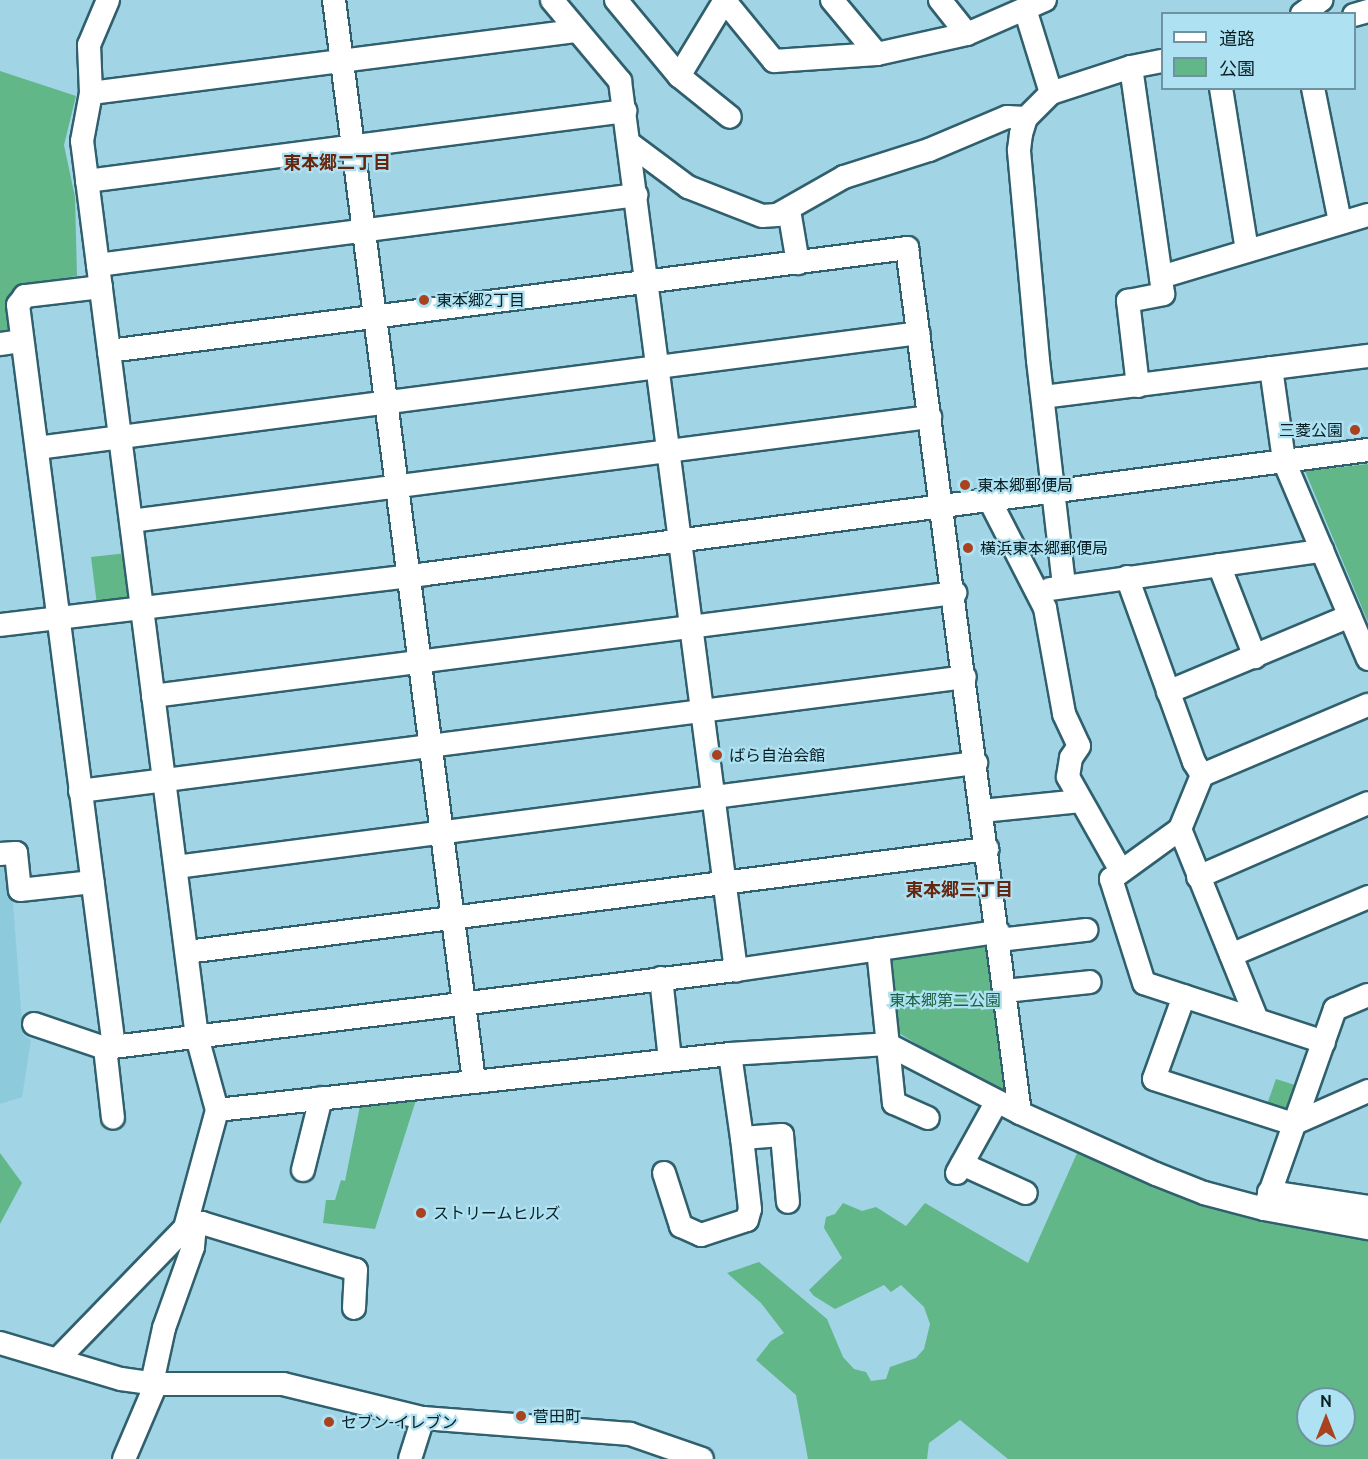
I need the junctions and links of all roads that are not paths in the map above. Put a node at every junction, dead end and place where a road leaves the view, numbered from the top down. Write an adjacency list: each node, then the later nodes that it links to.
1 (108, 0): 20 (street)
2 (334, 0): 14 (street)
3 (552, 0): 11 (street)
4 (616, 0): 17 (street)
5 (724, 0): 13 (street); 17 (street)
6 (832, 0): 13 (street)
7 (940, 0): 12 (street)
8 (1321, 0): 10 (street)
9 (1035, 4): 12 (street); 21 (street)
10 (1305, 12)
11 (577, 30): 14 (street); 22 (street)
12 (967, 34): 13 (street)
13 (877, 54)
14 (342, 60): 20 (street); 26 (street)
15 (1161, 61): 16 (street)
16 (1131, 67): 21 (street); 36 (street)
17 (679, 76): 23 (street)
18 (1221, 90): 33 (street)
19 (1313, 90): 31 (street)
20 (92, 93): 27 (street)
21 (1051, 93): 24 (street)
22 (625, 111): 25 (street); 26 (street)
23 (730, 117)
24 (1026, 118): 29 (street); 47 (street)
25 (629, 143): 28 (street); 29 (street)
26 (354, 147): 27 (street); 32 (street)
27 (87, 181): 35 (street)
28 (636, 195): 32 (street); 37 (street)
29 (789, 210): 34 (street)
30 (1368, 214): 31 (street)
31 (1340, 222): 33 (street)
32 (365, 231): 35 (street); 38 (street)
33 (1247, 250): 36 (street)
34 (798, 263): 37 (street); 39 (street)
35 (99, 276): 40 (street); 42 (street)
36 (1161, 277): 46 (street)
37 (647, 282): 38 (street); 44 (street)
38 (376, 317): 42 (street); 48 (street)
39 (919, 333): 44 (street); 49 (street)
40 (22, 341): 41 (street); 51 (street)
41 (0, 344)
42 (109, 351): 50 (street)
43 (1368, 356): 45 (street)
44 (658, 367): 48 (street); 53 (street)
45 (1271, 368): 46 (street); 54 (street)
46 (1138, 386): 47 (street)
47 (1043, 397): 56 (street)
48 (388, 403): 50 (street); 55 (street)
49 (930, 417): 53 (street); 58 (street)
50 (120, 437): 51 (street); 59 (street)
51 (37, 448): 70 (street)
52 (1368, 450): 54 (street)
53 (669, 451): 55 (street); 60 (street)
54 (1284, 461): 56 (street); 61 (street)
55 (398, 487): 59 (street); 63 (street)
56 (1054, 491): 57 (street); 65 (street)
57 (989, 499): 58 (street); 66 (street)
58 (943, 506): 60 (street); 67 (street)
59 (131, 520): 68 (street)
60 (680, 541): 63 (street); 72 (street)
61 (1322, 551): 62 (street); 69 (street)
62 (1219, 565): 64 (street); 73 (street)
63 (410, 576): 68 (street); 75 (street)
64 (1127, 577): 65 (street); 77 (street)
65 (1064, 585): 66 (street)
66 (1038, 592): 87 (street)
67 (954, 593): 72 (street); 76 (street)
68 (142, 609): 70 (street); 78 (street)
69 (1350, 616): 73 (street); 74 (street)
70 (58, 619): 71 (street); 85 (street)
71 (0, 625)
72 (691, 627): 75 (street); 80 (street)
73 (1254, 657): 77 (street)
74 (1368, 658)
75 (420, 663): 78 (street); 81 (street)
76 (965, 677): 80 (street); 82 (street)
77 (1168, 692): 83 (street)
78 (153, 696): 84 (street)
79 (1368, 705): 83 (street)
80 (702, 711): 81 (street); 86 (street)
81 (431, 745): 84 (street); 91 (street)
82 (976, 763): 86 (street); 89 (street)
83 (1202, 776): 90 (street)
84 (164, 780): 85 (street); 94 (street)
85 (80, 791): 97 (street)
86 (714, 797): 91 (street); 98 (street)
87 (1080, 801): 89 (street); 95 (street)
88 (1368, 803): 96 (street)
89 (982, 811): 92 (street)
90 (1180, 829): 95 (street); 96 (street)
91 (444, 832): 94 (street); 100 (street)
92 (987, 849): 98 (street); 102 (street)
93 (0, 854): 97 (street)
94 (176, 867): 104 (street)
95 (1121, 871): 111 (street)
96 (1198, 877): 105 (street)
97 (93, 882): 118 (street)
98 (725, 883): 100 (street); 106 (street)
99 (1368, 897): 105 (street)
100 (454, 918): 104 (street); 112 (street)
101 (1086, 930): 102 (street)
102 (998, 936): 103 (street); 109 (street)
103 (878, 949): 106 (street); 117 (street)
104 (187, 952): 115 (street)
105 (1232, 955): 113 (street)
106 (736, 970): 107 (street)
107 (661, 978): 112 (street); 120 (street)
108 (1090, 982): 109 (street)
109 (1005, 991): 126 (street)
110 (1368, 995): 116 (street)
111 (1184, 996): 113 (street); 129 (street)
112 (465, 1003): 115 (street); 121 (street)
113 (1257, 1020): 116 (street)
114 (34, 1024): 118 (street)
115 (197, 1036): 118 (street); 125 (street)
116 (1324, 1042): 129 (street)
117 (887, 1044): 119 (street); 124 (street); 128 (street)
118 (109, 1047): 127 (street)
119 (730, 1054): 120 (street); 130 (street)
120 (670, 1060): 121 (street)
121 (474, 1081): 122 (street)
122 (321, 1098): 125 (street); 131 (street)
123 (1366, 1099): 129 (street)
124 (998, 1101): 126 (street); 133 (street)
125 (217, 1110): 137 (street)
126 (1020, 1113): 134 (street)
127 (113, 1118)
128 (928, 1118)
129 (1293, 1124): 134 (street)
130 (742, 1138): 132 (street); 135 (street)
131 (303, 1170)
132 (673, 1184)
133 (1026, 1193)
134 (1267, 1201): 136 (street); 138 (street)
135 (788, 1202)
136 (1368, 1207)
137 (190, 1227): 139 (street); 141 (street); 142 (street)
138 (1368, 1228)
139 (354, 1308)
140 (0, 1343): 141 (street)
141 (57, 1360): 142 (street)
142 (154, 1384): 143 (street); 144 (street)
143 (423, 1418): 145 (street); 146 (street)
144 (124, 1459)
145 (410, 1459)
146 (702, 1459)

